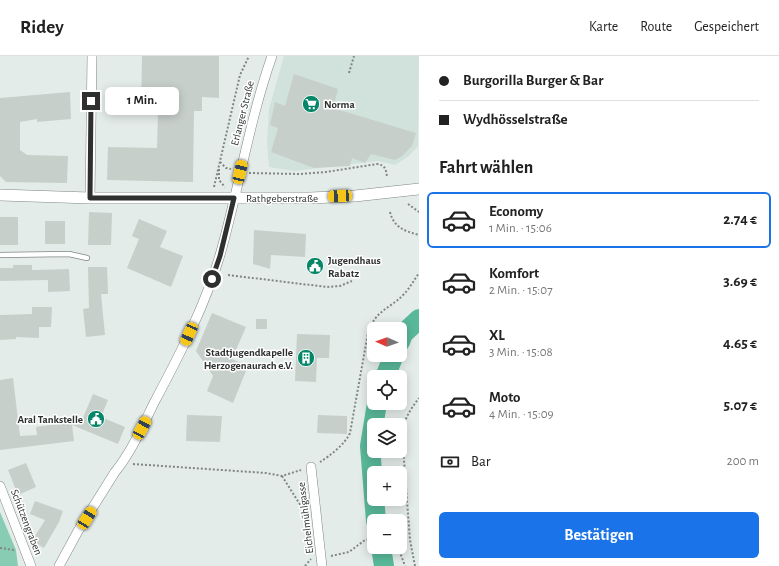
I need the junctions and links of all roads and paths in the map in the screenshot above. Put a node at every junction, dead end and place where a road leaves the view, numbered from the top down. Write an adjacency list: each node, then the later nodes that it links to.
1 (92, 56): 13 (street)
2 (248, 56): 6 (path)
3 (272, 56): 7 (street, Erlanger Straße)
4 (354, 56): 5 (path)
5 (349, 73)
6 (220, 162): 7 (path); 14 (path); 15 (path)
7 (240, 172): 8 (path); 15 (street, Erlanger Straße)
8 (387, 177)
9 (419, 180): 11 (street)
10 (419, 189): 11 (street, Rathgeberstraße)
11 (406, 190): 15 (street, Rathgeberstraße)
12 (0, 196): 13 (street, Rathgeberstraße)
13 (90, 198): 14 (street, Rathgeberstraße)
14 (213, 198): 15 (street, Rathgeberstraße)
15 (234, 198): 26 (street, Erlanger Straße)
16 (408, 204): 18 (path)
17 (390, 212): 19 (path)
18 (419, 212)
19 (419, 235)
20 (0, 255): 21 (lane)
21 (87, 258)
22 (419, 273): 27 (path)
23 (228, 275): 24 (path)
24 (352, 281)
25 (419, 398): 39 (path)
26 (122, 463): 28 (path); 37 (street, Erlanger Straße)
27 (311, 467): 28 (path); 30 (street, Eichelmühlgasse)
28 (282, 476): 30 (path)
29 (0, 486): 33 (street, Schützengraben)
30 (318, 529): 35 (street, Eichelmühlgasse)
31 (367, 540): 35 (path)
32 (0, 548): 33 (path)
33 (25, 549): 36 (street, Schützengraben)
34 (401, 554): 38 (path)
35 (322, 561)
36 (32, 566)
37 (59, 566)
38 (405, 566)
39 (415, 566)

